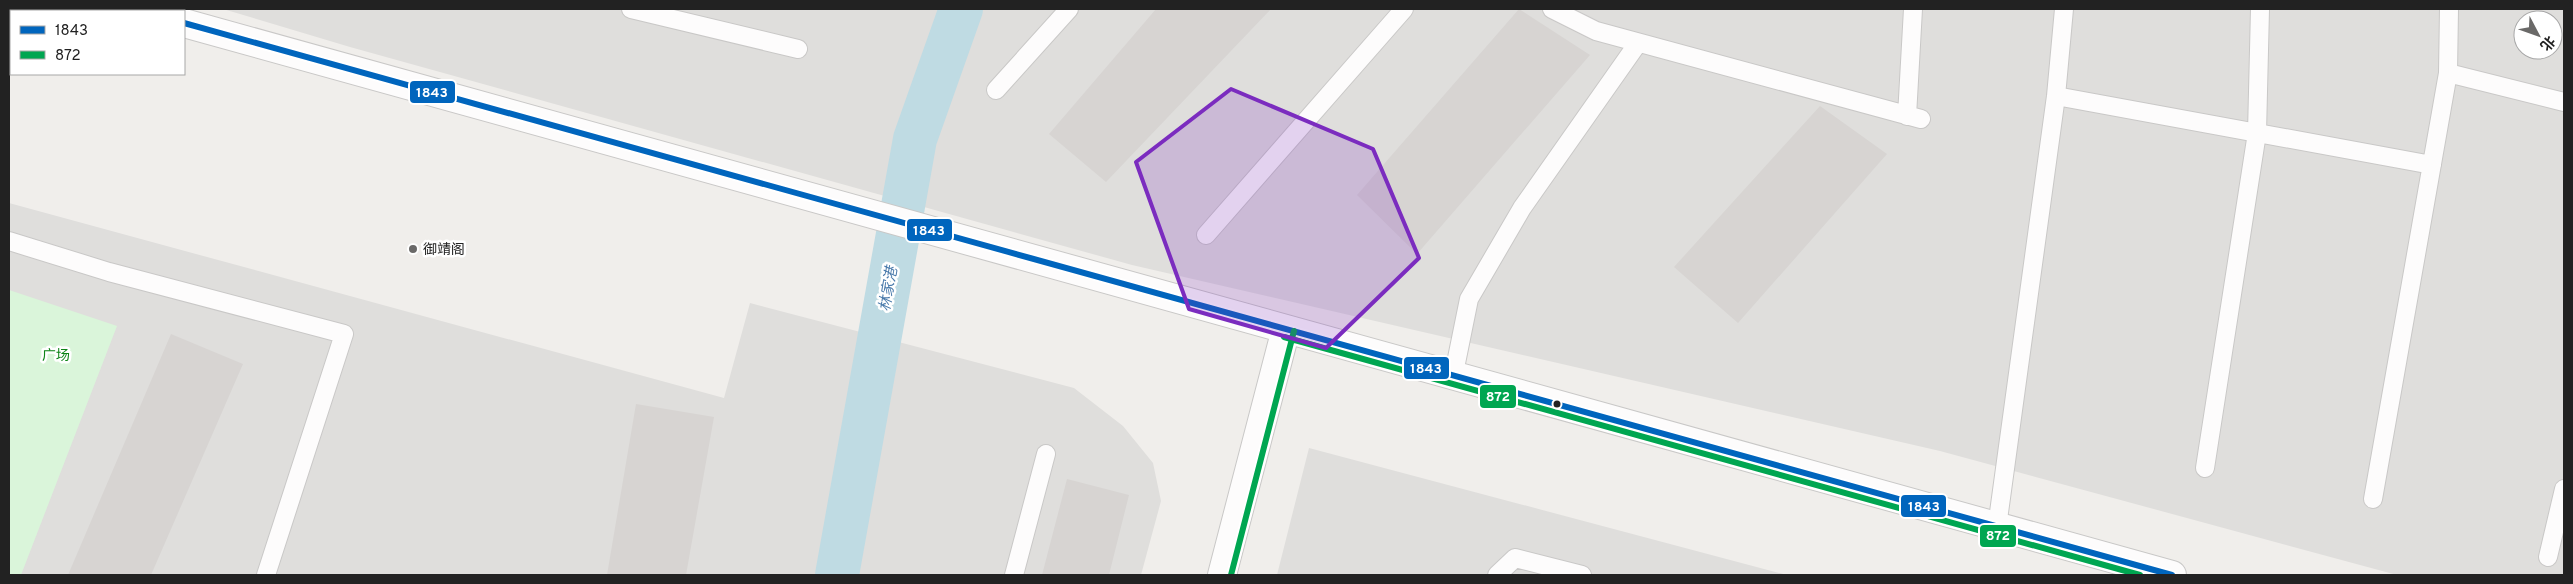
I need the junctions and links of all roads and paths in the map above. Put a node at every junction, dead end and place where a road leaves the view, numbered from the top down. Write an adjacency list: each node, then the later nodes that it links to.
1 (631, 9): 11 (lane)
2 (1069, 9): 13 (lane)
3 (1404, 9): 18 (lane)
4 (1552, 9): 10 (lane)
5 (1913, 9): 10 (lane)
6 (2064, 9): 14 (lane)
7 (2260, 9): 16 (lane)
8 (2449, 9): 12 (lane)
9 (185, 23): 20 (street)
10 (1638, 43): 21 (lane)
11 (798, 48)
12 (2448, 73): 15 (lane); 17 (lane)
13 (996, 90)
14 (2056, 96): 16 (lane); 26 (lane)
15 (2564, 102)
16 (2257, 133): 17 (lane); 23 (lane)
17 (2432, 165): 25 (lane)
18 (1206, 235)
19 (9, 241): 28 (lane)
20 (1286, 329): 21 (street); 30 (street)
21 (1456, 377): 26 (street)
22 (1046, 454): 29 (lane)
23 (2205, 468)
24 (2564, 489): 27 (lane)
25 (2373, 500)
26 (1997, 527): 33 (street)
27 (2548, 557)
28 (266, 575)
29 (1014, 575)
30 (1222, 575)
31 (1497, 575): 32 (lane)
32 (1582, 575)
33 (2172, 575)

